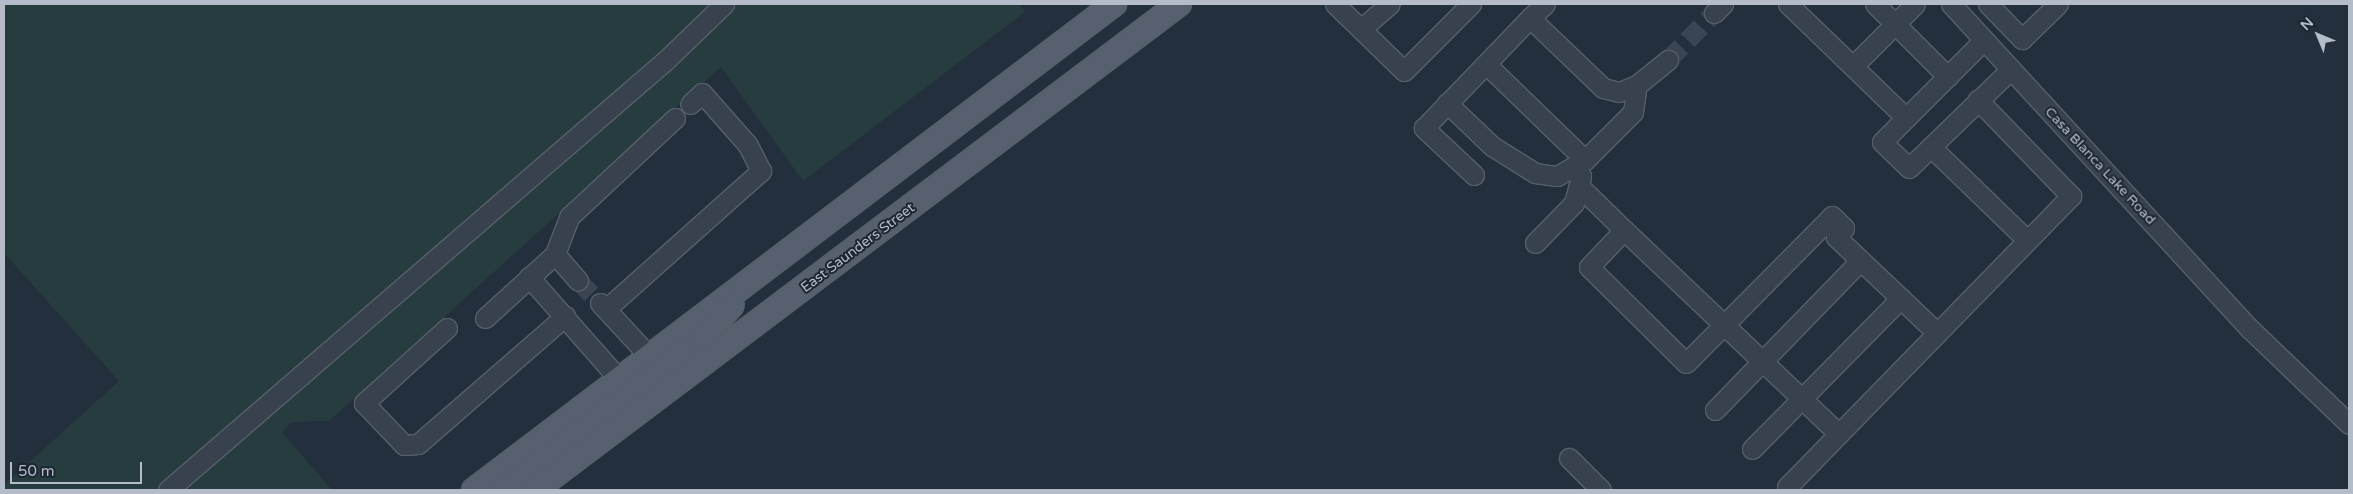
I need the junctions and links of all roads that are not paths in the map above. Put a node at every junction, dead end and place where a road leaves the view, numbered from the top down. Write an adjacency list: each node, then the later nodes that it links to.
1 (724, 4): 57 (street)
2 (1114, 4): 38 (main road)
3 (1179, 4): 60 (main road, East Saunders Street)
4 (1335, 4): 16 (street)
5 (1390, 4): 16 (street)
6 (1471, 4): 16 (street)
7 (1545, 4): 14 (street)
8 (1788, 4): 20 (street)
9 (1875, 4): 15 (street)
10 (1915, 4): 15 (street)
11 (1951, 4): 17 (street, Casa Blanca Lake Road)
12 (1988, 4): 13 (street)
13 (2058, 4)
14 (1530, 18): 19 (street); 23 (street)
15 (1896, 23): 20 (street); 22 (street)
16 (1361, 29)
17 (1984, 40): 21 (street, Casa Blanca Lake Road); 22 (street)
18 (1668, 60): 23 (street)
19 (1486, 64): 25 (street); 30 (street)
20 (1854, 65): 28 (street)
21 (2011, 69): 24 (street); 52 (street, Casa Blanca Lake Road)
22 (1948, 77): 28 (street)
23 (1637, 85): 30 (street)
24 (1978, 100): 29 (street); 34 (street)
25 (1447, 103): 30 (street); 31 (street)
26 (690, 104): 47 (street)
27 (675, 118): 36 (street)
28 (1906, 118): 29 (street)
29 (1931, 147): 34 (street)
30 (1585, 160): 32 (street)
31 (1474, 174)
32 (1579, 186): 33 (street); 35 (street)
33 (1624, 230): 44 (street); 44 (street)
34 (2028, 240): 46 (street)
35 (1535, 243)
36 (554, 254): 39 (street); 40 (street)
37 (1860, 261): 41 (street); 44 (street); 48 (street)
38 (756, 274): 47 (main road); 59 (main road)
39 (529, 277): 42 (street); 43 (street)
40 (578, 280)
41 (1901, 298): 46 (street); 50 (street)
42 (565, 316): 45 (street); 49 (street)
43 (485, 318)
44 (1724, 324): 48 (street)
45 (447, 328)
46 (1936, 332): 53 (street)
47 (648, 356): 49 (main road)
48 (1763, 361): 50 (street); 51 (street)
49 (619, 379): 58 (main road)
50 (1801, 398): 53 (street); 54 (street)
51 (1715, 410)
52 (2349, 424)
53 (1839, 434): 56 (street)
54 (1752, 449)
55 (1568, 458): 61 (street)
56 (1787, 487)
57 (168, 490)
58 (474, 490)
59 (504, 490)
60 (535, 490)
61 (1601, 490)

